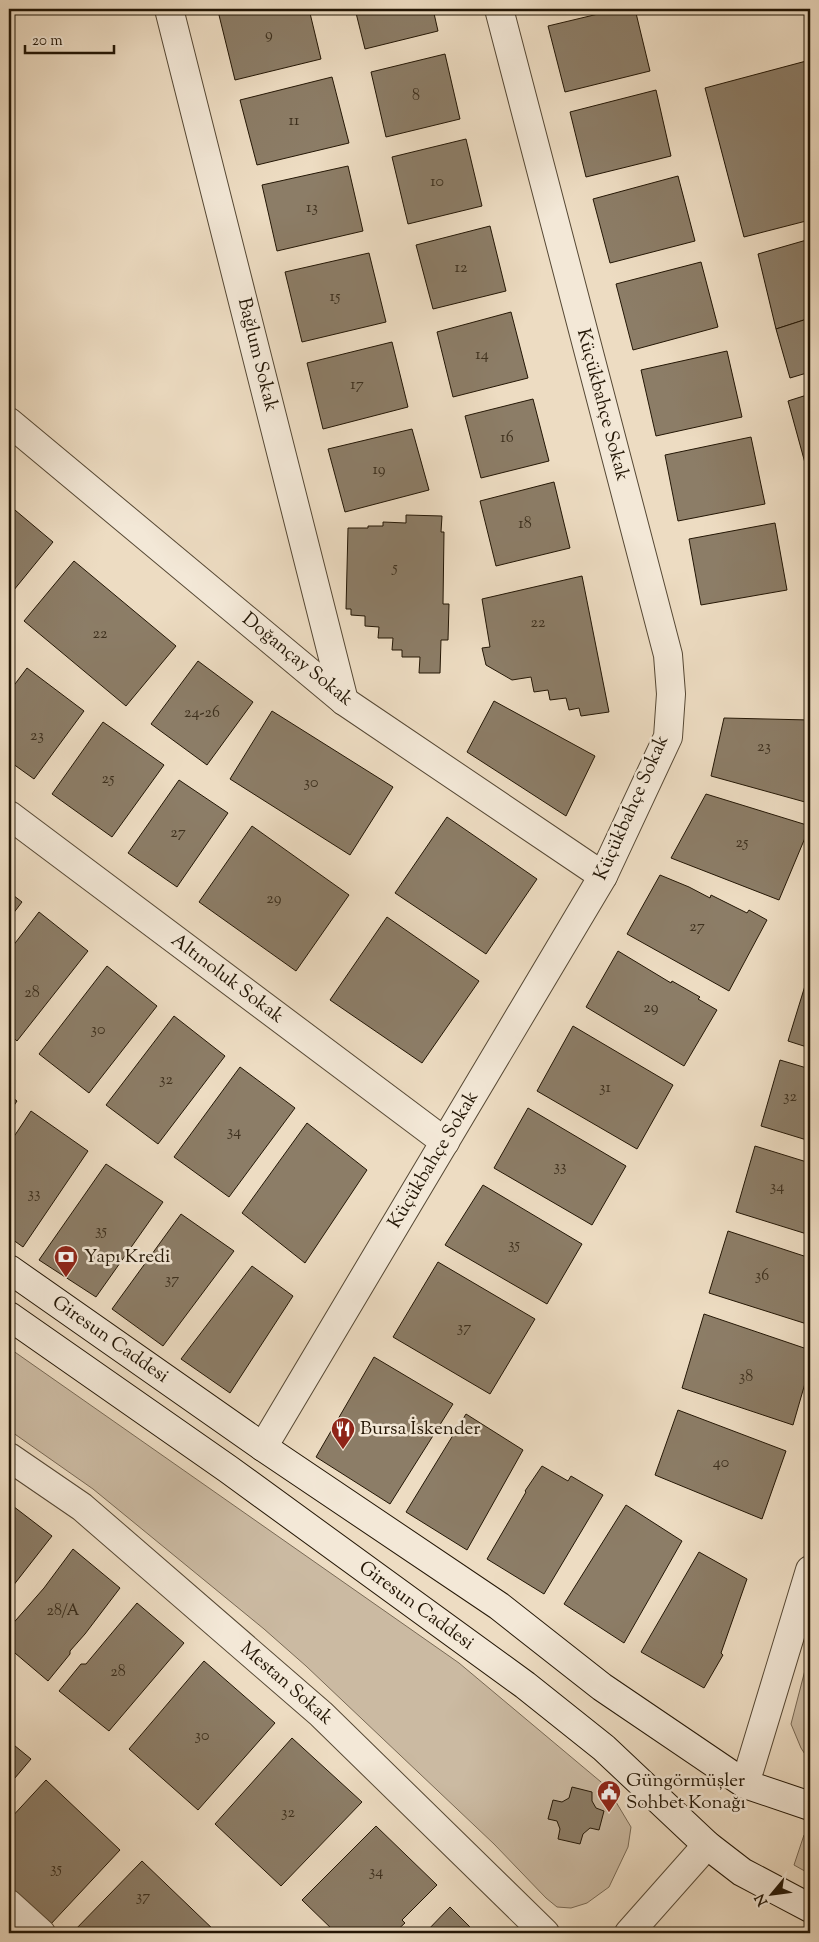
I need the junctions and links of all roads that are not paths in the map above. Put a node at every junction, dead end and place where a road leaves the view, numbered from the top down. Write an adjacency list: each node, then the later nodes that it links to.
1 (169, 9): 4 (street, Bağlum Sokak)
2 (499, 9): 6 (street, Küçükbahçe Sokak)
3 (9, 422): 4 (street, Doğançay Sokak)
4 (344, 701): 6 (street, Doğançay Sokak)
5 (9, 815): 7 (street, Altınoluk Sokak)
6 (603, 876): 7 (street, Küçükbahçe Sokak)
7 (445, 1142): 10 (street, Küçükbahçe Sokak)
8 (9, 1269): 10 (street, Giresun Caddesi)
9 (9, 1316): 15 (street, Giresun Caddesi)
10 (263, 1447): 13 (street, Giresun Caddesi)
11 (9, 1457): 19 (street, Mestan Sokak)
12 (810, 1570): 13 (street)
13 (745, 1784): 14 (street, Giresun Caddesi)
14 (810, 1806)
15 (707, 1845): 17 (street, Giresun Caddesi); 20 (street)
16 (9, 1904): 18 (street)
17 (810, 1908)
18 (41, 1933)
19 (544, 1933)
20 (629, 1933)

